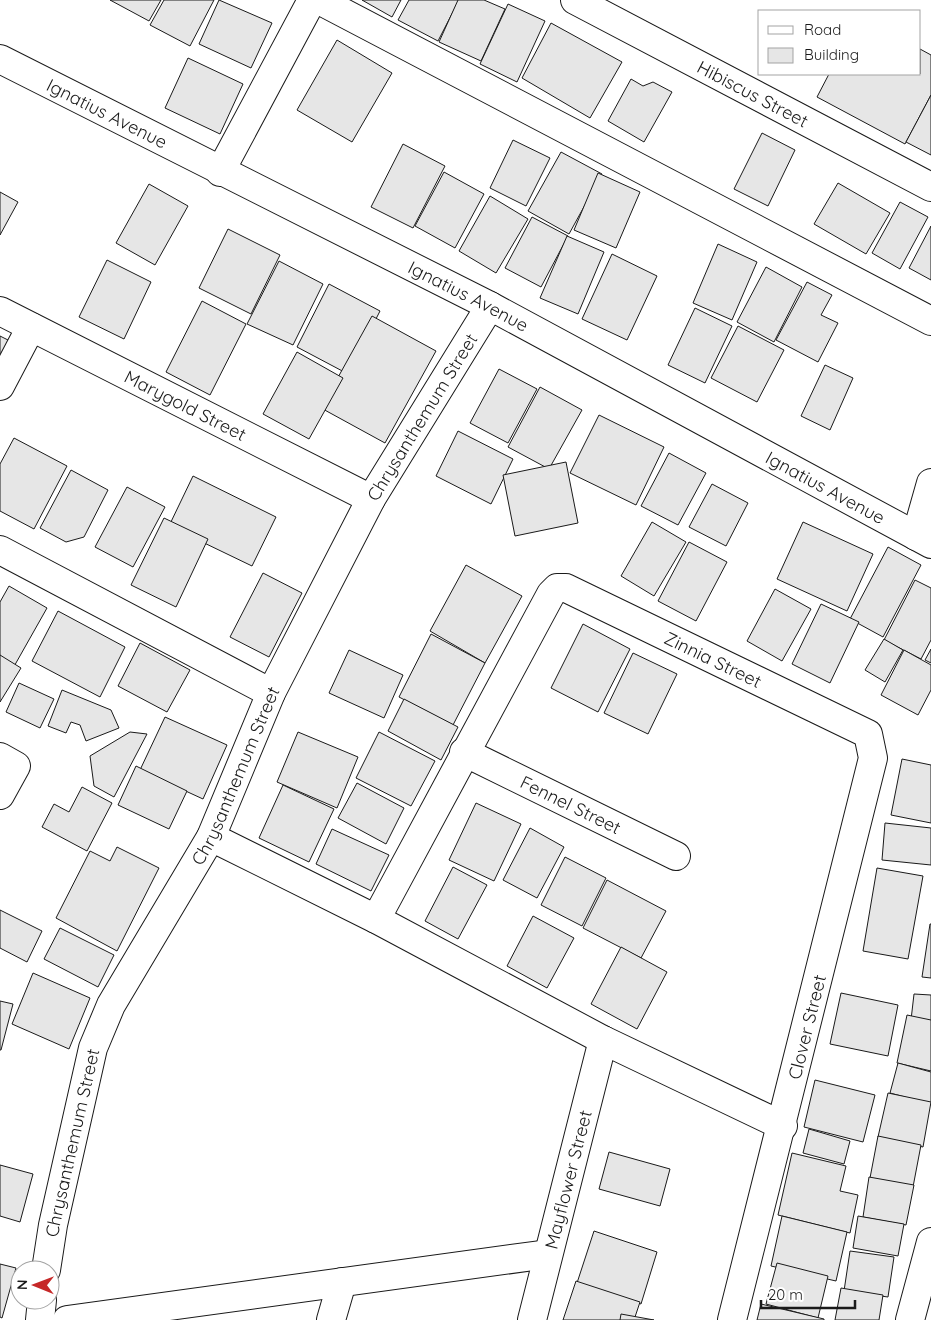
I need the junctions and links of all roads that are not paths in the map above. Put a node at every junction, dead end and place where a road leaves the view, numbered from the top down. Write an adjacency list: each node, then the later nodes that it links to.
1 (312, 0): 6 (street)
2 (319, 0): 10 (street)
3 (575, 0): 4 (street, Hibiscus Street)
4 (609, 8): 7 (street, Hibiscus Street)
5 (0, 59): 6 (street, Ignatius Avenue)
6 (220, 172): 8 (street, Ignatius Avenue)
7 (931, 187)
8 (490, 306): 14 (street, Chrysanthemum Street); 15 (street, Ignatius Avenue)
9 (0, 311): 11 (street, Marygold Street)
10 (931, 321)
11 (30, 327): 12 (street); 14 (street, Marygold Street)
12 (0, 386)
13 (931, 483): 15 (street)
14 (370, 499): 17 (street, Chrysanthemum Street)
15 (924, 540)
16 (0, 550): 17 (street)
17 (270, 693): 22 (street, Chrysanthemum Street)
18 (868, 734): 19 (street, Zinnia Street); 26 (street, Clover Street)
19 (464, 752): 23 (street, Fennel Street); 24 (street)
20 (0, 757): 21 (street)
21 (0, 795)
22 (211, 837): 24 (street); 29 (street, Chrysanthemum Street)
23 (676, 856)
24 (376, 919): 25 (street)
25 (603, 1040): 26 (street); 28 (street, Mayflower Street)
26 (782, 1126): 34 (street, Clover Street)
27 (931, 1242): 35 (street)
28 (548, 1254): 30 (street); 33 (street, Mayflower Street)
29 (48, 1260)
30 (342, 1282): 31 (street); 32 (street)
31 (67, 1320)
32 (331, 1320)
33 (532, 1320)
34 (732, 1320)
35 (910, 1320)

